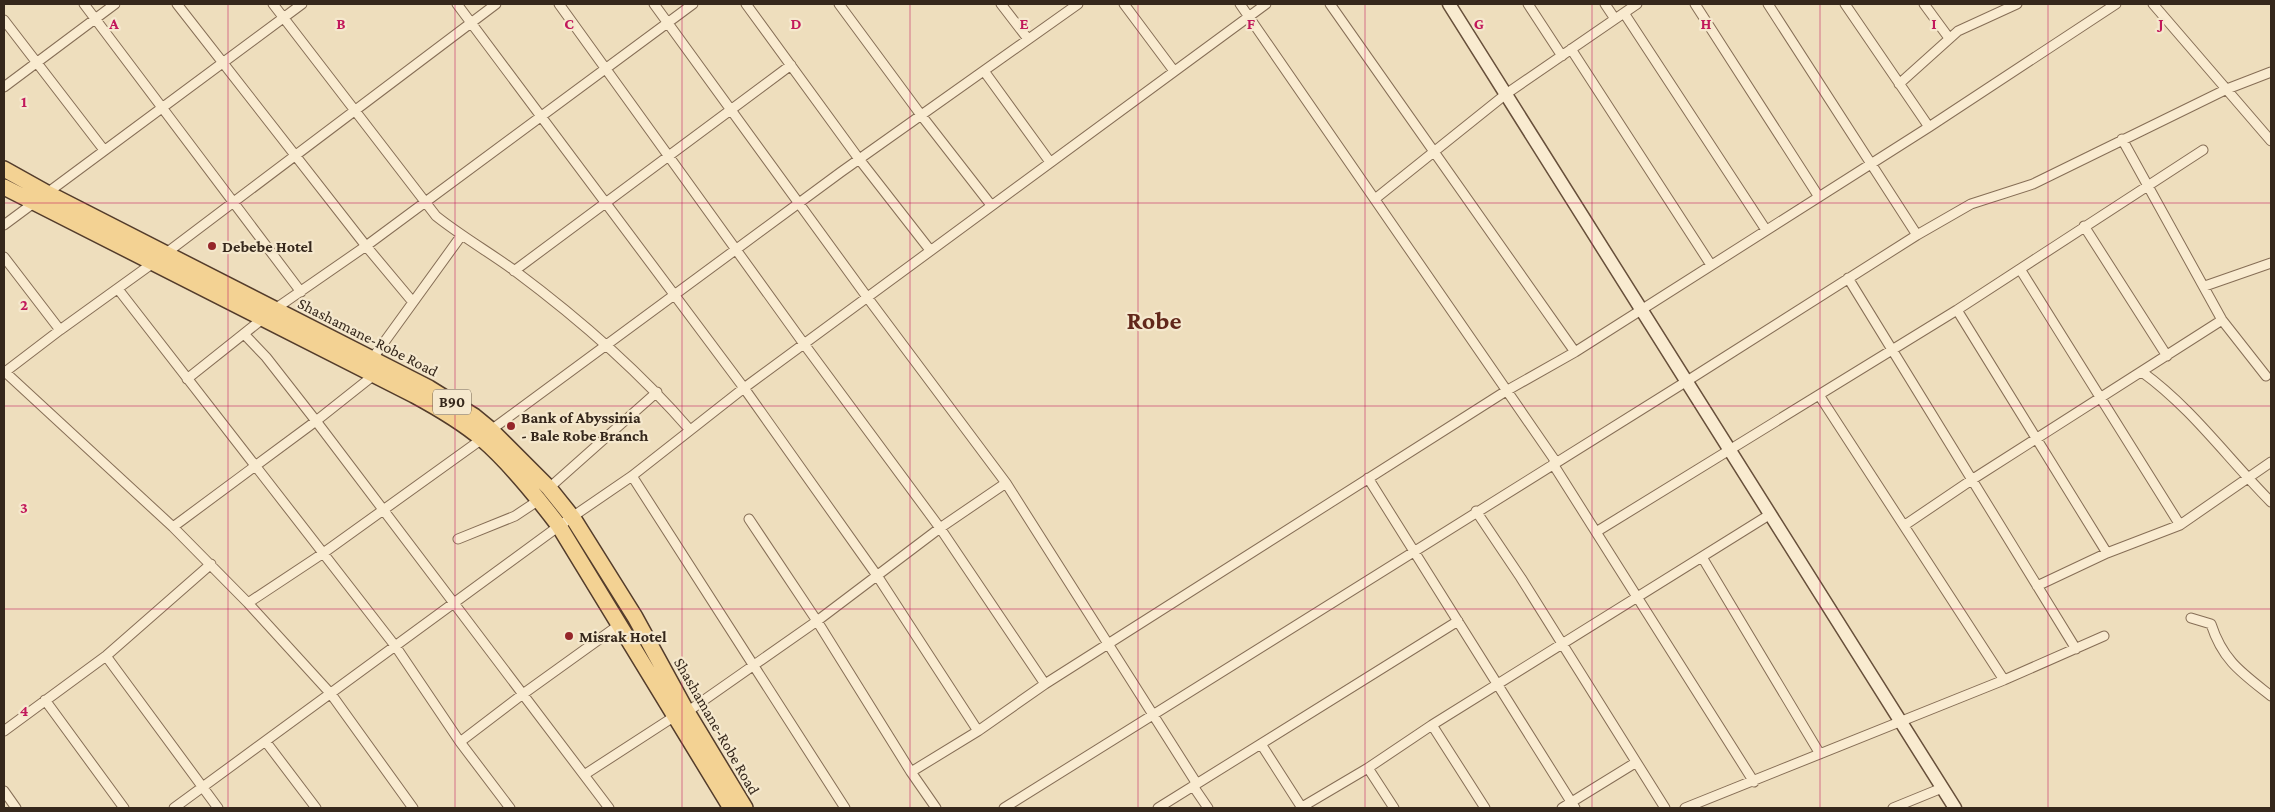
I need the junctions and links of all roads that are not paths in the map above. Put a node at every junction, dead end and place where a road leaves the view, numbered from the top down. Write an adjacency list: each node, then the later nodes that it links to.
1 (84, 4): 33 (street)
2 (115, 4): 33 (street)
3 (177, 4): 43 (street)
4 (273, 4): 32 (street)
5 (302, 4): 32 (street)
6 (456, 4): 37 (street)
7 (496, 4): 37 (street)
8 (559, 4): 45 (street)
9 (654, 4): 36 (street)
10 (693, 4): 36 (street)
11 (746, 4): 44 (street)
12 (839, 4): 56 (street)
13 (1001, 4): 39 (street)
14 (1076, 4): 39 (street)
15 (1124, 4): 47 (street)
16 (1240, 4): 31 (street)
17 (1266, 4): 31 (street)
18 (1330, 4): 63 (street)
19 (1449, 4): 52 (street)
20 (1528, 4): 41 (street)
21 (1605, 4): 34 (street)
22 (1637, 4): 30 (street)
23 (1695, 4): 73 (street)
24 (1768, 4): 68 (street)
25 (1845, 4): 49 (street)
26 (1924, 4): 38 (street)
27 (2017, 4): 38 (street)
28 (2116, 4): 58 (street)
29 (2153, 4): 51 (street)
30 (1624, 13): 34 (street); 83 (street)
31 (1249, 16): 47 (street); 74 (street)
32 (284, 18): 43 (street); 55 (street)
33 (95, 19): 42 (street); 53 (street)
34 (1615, 19): 40 (street)
35 (4, 20): 42 (street)
36 (668, 22): 45 (street); 54 (street)
37 (472, 23): 55 (street); 57 (street)
38 (1949, 38): 49 (street)
39 (1028, 39): 46 (street)
40 (1571, 50): 41 (street); 93 (street)
41 (1562, 56): 52 (street)
42 (36, 63): 50 (street); 61 (street)
43 (223, 63): 53 (street); 64 (street)
44 (791, 65): 54 (street); 66 (street)
45 (606, 69): 57 (street); 65 (street)
46 (984, 71): 56 (street); 67 (street)
47 (1174, 71): 67 (street)
48 (2271, 72): 51 (street)
49 (1899, 84): 58 (street)
50 (4, 87)
51 (2227, 89): 59 (street); 60 (street)
52 (1506, 94): 63 (street); 104 (street)
53 (163, 108): 61 (street); 75 (street)
54 (731, 109): 65 (street); 79 (street)
55 (357, 110): 64 (street); 76 (street)
56 (921, 116): 66 (street); 80 (street)
57 (540, 117): 76 (street); 78 (street)
58 (1929, 127): 68 (street)
59 (2122, 140): 71 (street); 84 (street)
60 (2271, 141)
61 (104, 150): 72 (street)
62 (2203, 150): 71 (street)
63 (1433, 152): 74 (street); 113 (street)
64 (296, 156): 75 (street); 86 (street)
65 (670, 157): 78 (street); 87 (street)
66 (859, 159): 79 (street); 88 (street)
67 (1050, 162): 80 (street)
68 (1872, 163): 73 (street); 84 (street)
69 (4, 169): 72 (main road, Shashamane-Robe Road / B90)
70 (4, 187): 77 (main road, Shashamane-Robe Road / B90)
71 (2148, 187): 82 (street); 97 (street)
72 (47, 193): 77 (street); 89 (main road, Shashamane-Robe Road / B90)
73 (1819, 197): 83 (street)
74 (1375, 199): 123 (street)
75 (233, 201): 89 (street); 99 (street)
76 (426, 201): 85 (street); 86 (street)
77 (32, 203): 81 (street); 91 (main road, Shashamane-Robe Road / B90)
78 (605, 204): 95 (street); 100 (street)
79 (799, 204): 87 (street); 101 (street)
80 (991, 205): 88 (street)
81 (4, 225)
82 (2084, 226): 94 (street); 114 (street)
83 (1766, 230): 93 (street)
84 (1917, 234): 96 (street)
85 (461, 236): 95 (street); 102 (street)
86 (366, 246): 99 (street); 102 (street)
87 (737, 250): 100 (street); 110 (street)
88 (930, 250): 101 (street)
89 (166, 253): 91 (street); 103 (main road, Shashamane-Robe Road / B90)
90 (4, 257): 108 (street)
91 (153, 263): 98 (street); 106 (main road, Shashamane-Robe Road / B90)
92 (2271, 263): 97 (street)
93 (1711, 265): 104 (street)
94 (2020, 268): 105 (street); 126 (street)
95 (514, 271): 111 (street)
96 (1848, 278): 112 (street); 121 (street)
97 (2205, 286): 107 (street)
98 (118, 289): 108 (street); 120 (street)
99 (301, 292): 103 (street)
100 (675, 296): 111 (street); 122 (street)
101 (867, 297): 110 (street); 139 (street)
102 (412, 301): 115 (street)
103 (275, 309): 106 (street); 115 (main road, Shashamane-Robe Road / B90)
104 (1642, 310): 113 (street); 121 (street)
105 (1957, 310): 112 (street); 130 (street)
106 (263, 320): 109 (street); 118 (main road, Shashamane-Robe Road / B90)
107 (2222, 320): 114 (street); 119 (street)
108 (60, 330): 116 (street)
109 (244, 334): 120 (street); 127 (street)
110 (804, 344): 122 (street); 151 (street)
111 (607, 346): 124 (street); 129 (street)
112 (1893, 349): 125 (street); 138 (street)
113 (1575, 352): 123 (street)
114 (2167, 356): 117 (street)
115 (372, 359): 129 (main road, Shashamane-Robe Road / B90)
116 (4, 371): 150 (street)
117 (2142, 372): 126 (street); 137 (street)
118 (374, 375): 127 (street); 129 (main road, Shashamane-Robe Road / B90)
119 (2266, 376)
120 (187, 379): 134 (street)
121 (1687, 381): 131 (street); 133 (street)
122 (744, 388): 128 (street); 159 (street)
123 (1506, 391): 133 (street); 136 (street)
124 (657, 392): 128 (street); 140 (street)
125 (1819, 395): 131 (street); 148 (street)
126 (2102, 398): 130 (street); 147 (street)
127 (316, 421): 134 (street); 142 (street)
128 (690, 430): 135 (street)
129 (486, 435): 140 (main road, Shashamane-Robe Road / B90); 142 (street)
130 (2037, 439): 138 (street); 156 (street)
131 (1730, 451): 144 (street); 152 (street)
132 (2271, 462): 137 (street)
133 (1555, 463): 143 (street); 152 (street)
134 (255, 465): 150 (street); 155 (street)
135 (632, 476): 145 (street); 174 (street)
136 (1368, 478): 154 (street); 169 (street)
137 (2247, 478): 141 (street); 147 (street)
138 (1973, 479): 148 (street); 160 (street)
139 (1006, 483): 151 (street); 169 (street)
140 (544, 494): 145 (main road, Shashamane-Robe Road / B90); 149 (main road, Shashamane-Robe Road / B90); 153 (street)
141 (2271, 502)
142 (384, 511): 155 (street); 163 (street)
143 (1476, 511): 154 (street); 170 (street)
144 (1768, 515): 157 (street); 184 (street)
145 (573, 518): 149 (street); 182 (main road, Shashamane-Robe Road / B90)
146 (749, 519): 166 (street)
147 (2180, 524): 156 (street)
148 (1905, 525): 175 (street)
149 (559, 526): 163 (street); 167 (main road, Shashamane-Robe Road / B90)
150 (173, 527): 158 (street)
151 (940, 528): 159 (street); 176 (street)
152 (1596, 532): 161 (street)
153 (458, 539)
154 (1413, 551): 165 (street); 183 (street)
155 (322, 554): 162 (street); 171 (street)
156 (2106, 554): 160 (street)
157 (1702, 557): 161 (street); 191 (street)
158 (211, 564): 162 (street); 173 (street)
159 (878, 577): 166 (street); 186 (street)
160 (2037, 586): 172 (street)
161 (1636, 597): 170 (street); 196 (street)
162 (248, 603): 178 (street)
163 (455, 604): 171 (street); 179 (street)
164 (2190, 618): 180 (street)
165 (1458, 620): 177 (street); 190 (street)
166 (817, 621): 174 (street); 194 (street)
167 (619, 625): 179 (street); 182 (main road, Shashamane-Robe Road / B90)
168 (2104, 636): 172 (street)
169 (1108, 644): 176 (street); 183 (street)
170 (1561, 644): 177 (street); 192 (street)
171 (396, 647): 178 (street); 189 (street)
172 (2076, 649): 175 (street)
173 (106, 656): 181 (street); 198 (street)
174 (754, 666): 182 (street); 212 (street)
175 (2004, 680): 184 (street)
176 (1045, 684): 186 (street)
177 (1498, 684): 185 (street); 201 (street)
178 (331, 694): 188 (street); 207 (street)
179 (523, 694): 189 (street); 195 (street)
180 (2271, 696)
181 (45, 700): 187 (street); 203 (street)
182 (681, 714): 195 (street); 210 (main road, Shashamane-Robe Road / B90); 211 (main road, Shashamane-Robe Road / B90)
183 (1153, 714): 197 (street); 214 (street)
184 (1899, 721): 191 (street); 199 (street)
185 (1432, 725): 193 (street); 219 (street)
186 (978, 730): 194 (street)
187 (4, 731)
188 (266, 742): 198 (street); 206 (street)
189 (460, 742): 208 (street)
190 (1261, 744): 197 (street); 217 (street)
191 (1820, 754): 196 (street)
192 (1635, 763): 201 (street); 221 (street)
193 (1368, 768): 217 (street); 218 (street)
194 (911, 772): 213 (street)
195 (584, 775): 209 (street)
196 (1754, 782): 222 (street)
197 (1195, 785): 215 (street); 216 (street)
198 (202, 788): 204 (street); 205 (street)
199 (1942, 788): 223 (street); 224 (street)
200 (4, 791): 202 (street)
201 (1573, 805): 220 (street)
202 (16, 808)
203 (124, 808)
204 (174, 808)
205 (218, 808)
206 (316, 808)
207 (413, 808)
208 (510, 808)
209 (609, 808)
210 (730, 808)
211 (746, 808)
212 (845, 808)
213 (936, 808)
214 (1004, 808)
215 (1158, 808)
216 (1208, 808)
217 (1302, 808)
218 (1394, 808)
219 (1485, 808)
220 (1562, 808)
221 (1665, 808)
222 (1685, 808)
223 (1893, 808)
224 (1955, 808)

